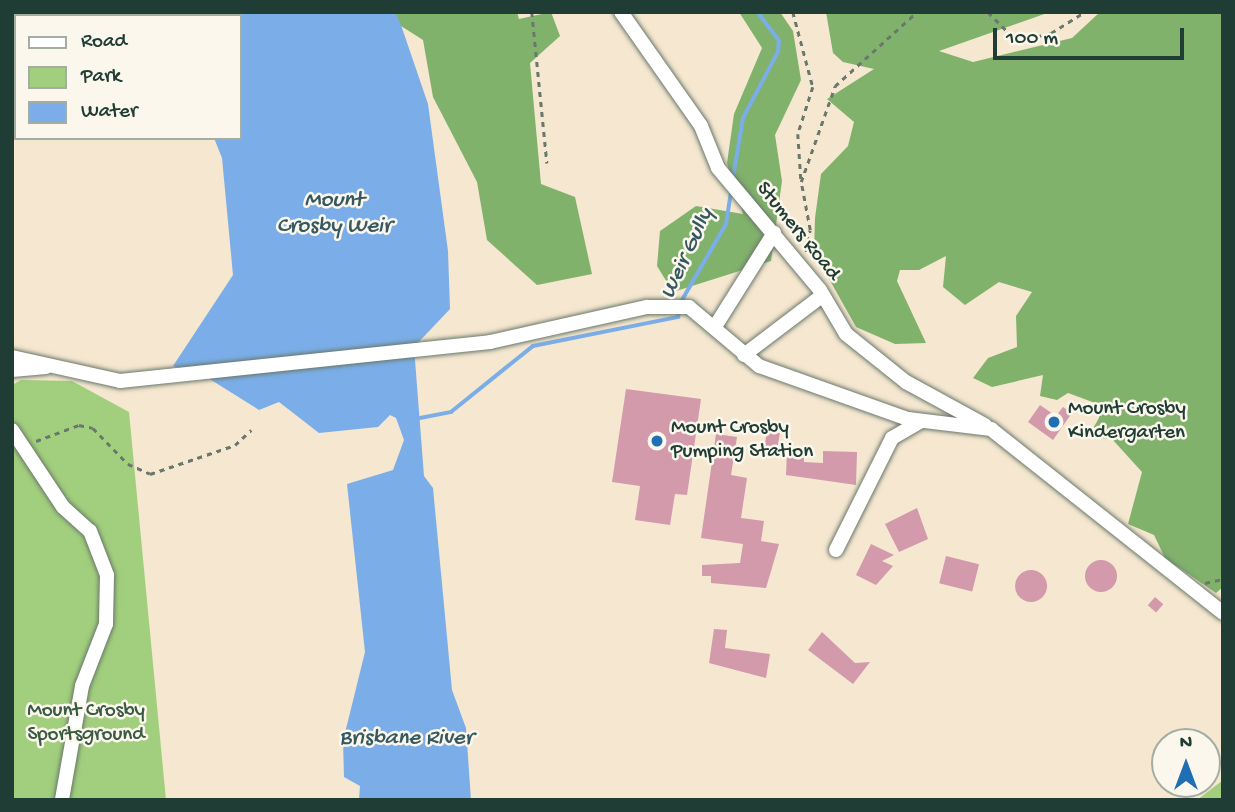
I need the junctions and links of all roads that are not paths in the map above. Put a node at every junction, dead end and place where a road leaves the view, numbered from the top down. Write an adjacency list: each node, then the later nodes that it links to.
1 (621, 12): 2 (street, Stumers Road)
2 (774, 233): 3 (street, Stumers Road); 4 (street)
3 (823, 295): 5 (street); 10 (street, Stumers Road)
4 (716, 325): 5 (street); 7 (street)
5 (744, 355): 9 (street)
6 (12, 357): 7 (street)
7 (46, 367): 8 (street)
8 (12, 370)
9 (922, 421): 10 (street); 12 (street)
10 (991, 429): 13 (street, Stumers Road)
11 (12, 430): 14 (street)
12 (836, 550)
13 (1223, 612)
14 (62, 800)

